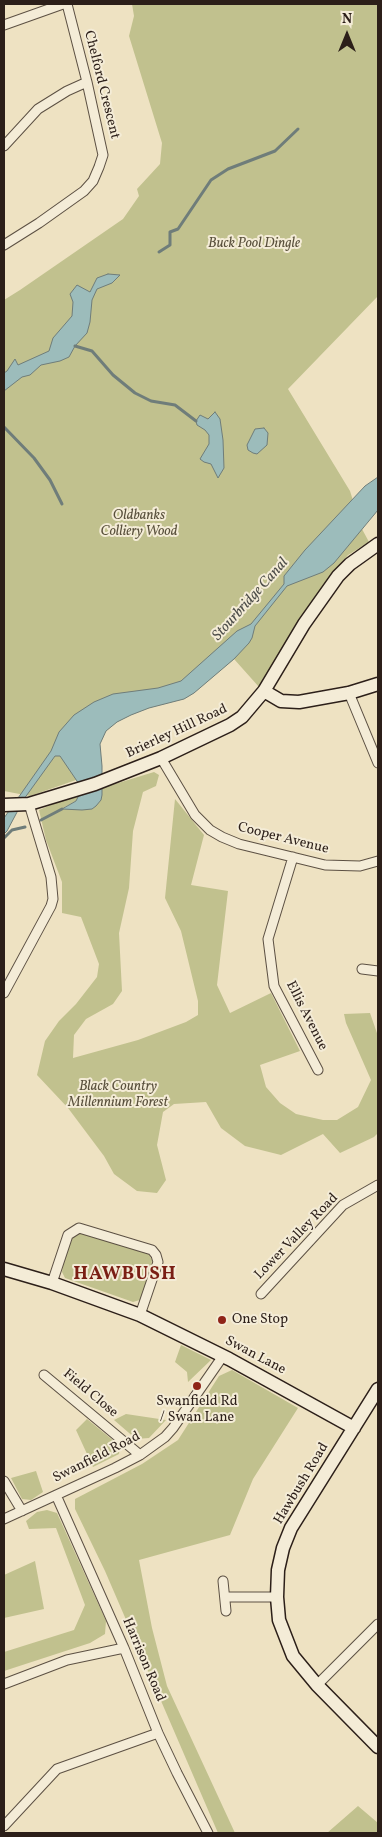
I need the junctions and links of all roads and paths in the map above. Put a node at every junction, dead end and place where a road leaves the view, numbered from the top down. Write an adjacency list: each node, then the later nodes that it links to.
1 (65, 4): 2 (street); 3 (street, Chelford Crescent)
2 (4, 26)
3 (87, 82): 4 (street); 5 (street, Chelford Crescent)
4 (4, 146)
5 (4, 245)
6 (378, 544): 8 (street, Brierley Hill Road)
7 (378, 684): 9 (street)
8 (264, 691): 9 (street); 10 (street, Brierley Hill Road)
9 (349, 692): 11 (street)
10 (161, 758): 12 (street, Brierley Hill Road); 14 (street, Cooper Avenue)
11 (378, 763)
12 (28, 804): 13 (street, Brierley Hill Road); 18 (street)
13 (4, 805)
14 (292, 857): 15 (street, Cooper Avenue); 19 (street, Ellis Avenue)
15 (378, 861)
16 (362, 969): 17 (street)
17 (378, 971)
18 (4, 993)
19 (318, 1070)
20 (378, 1185): 23 (street, Lower Valley Road)
21 (4, 1269): 22 (street, Swan Lane)
22 (52, 1283): 24 (street, Swan Lane); 24 (street)
23 (261, 1294)
24 (140, 1315): 25 (street, Swan Lane)
25 (223, 1356): 28 (street, Swan Lane); 29 (street, Swanfield Road)
26 (44, 1375): 29 (street, Field Close)
27 (378, 1389): 28 (street, Hawbush Road)
28 (354, 1428): 36 (street, Hawbush Road)
29 (140, 1454): 31 (street, Swanfield Road)
30 (4, 1481): 32 (street)
31 (56, 1495): 32 (street, Swanfield Road); 39 (street, Harrison Road)
32 (22, 1511): 33 (street, Swanfield Road)
33 (4, 1519)
34 (223, 1581): 35 (street)
35 (225, 1597): 36 (street); 37 (street)
36 (277, 1597): 41 (street, Hawbush Road)
37 (226, 1611)
38 (378, 1624): 41 (street)
39 (124, 1648): 40 (street); 42 (street, Harrison Road)
40 (4, 1683)
41 (317, 1686): 43 (street, Hawbush Road)
42 (158, 1733): 44 (street); 45 (street, Harrison Road)
43 (378, 1747)
44 (4, 1826)
45 (208, 1833)

